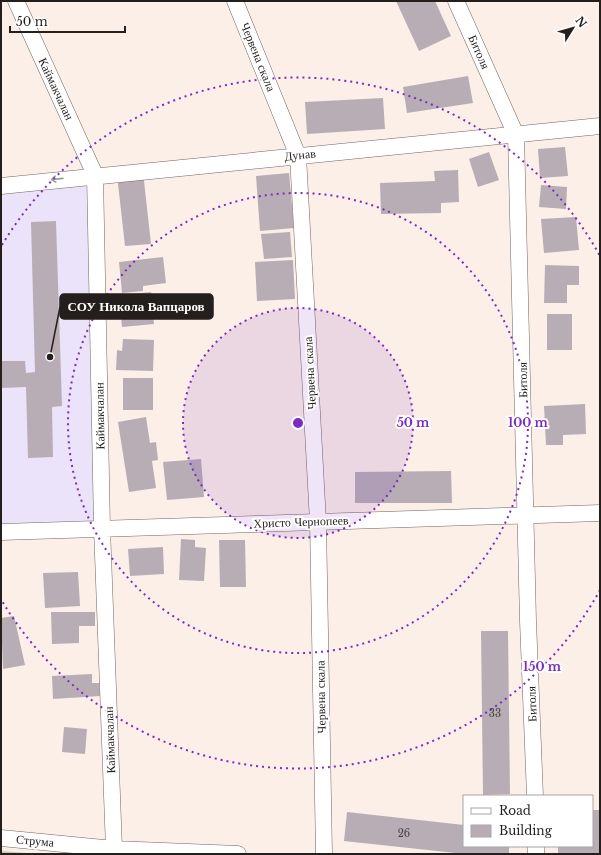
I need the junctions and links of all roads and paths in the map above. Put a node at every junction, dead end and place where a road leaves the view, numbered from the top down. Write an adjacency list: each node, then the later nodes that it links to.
1 (16, 1): 7 (street, Каймакчалан)
2 (235, 1): 6 (street, Червена скала)
3 (456, 1): 5 (street, Битоля)
4 (600, 126): 5 (street, Дунав)
5 (516, 134): 6 (street, Дунав); 10 (street, Битоля)
6 (298, 156): 7 (street, Дунав); 11 (street, Червена скала)
7 (96, 175): 8 (street, Дунав, one-way to 8); 12 (street, Каймакчалан)
8 (1, 186)
9 (600, 513): 10 (street, Христо Чернопеев)
10 (526, 515): 11 (street, Христо Чернопеев); 14 (street, Битоля)
11 (318, 522): 12 (street, Христо Чернопеев); 18 (street, Червена скала)
12 (102, 528): 13 (street, Христо Чернопеев); 16 (street, Каймакчалан)
13 (1, 532)
14 (535, 795)
15 (1, 838): 16 (street, Струма)
16 (114, 849): 17 (street, Струма)
17 (238, 854)
18 (324, 854)

